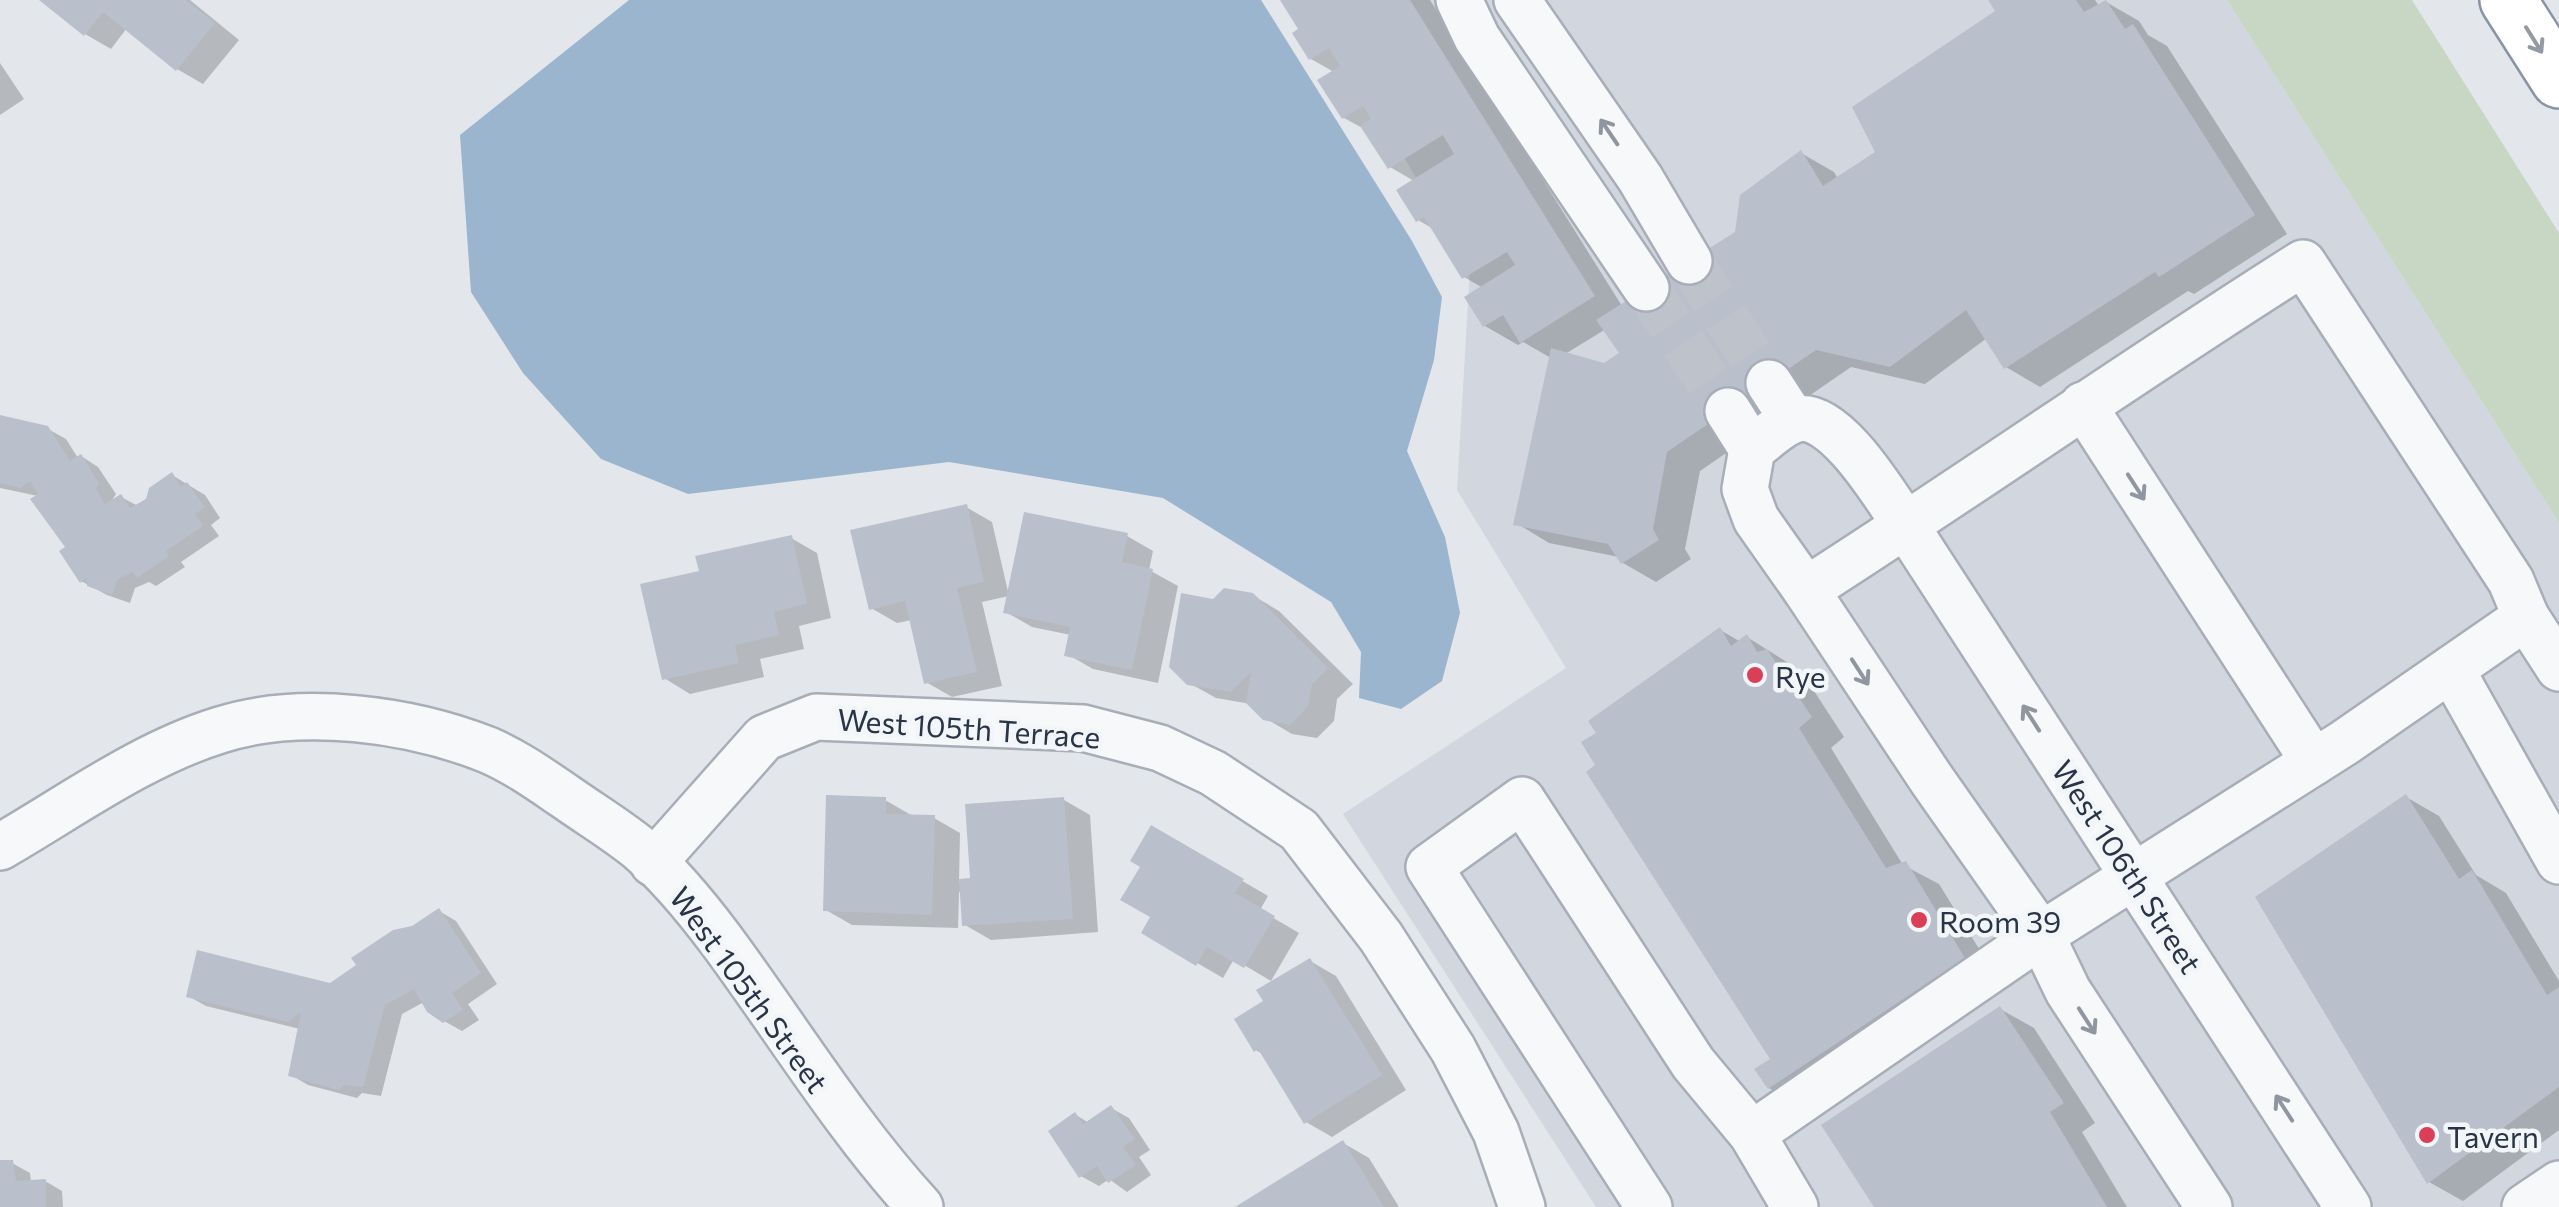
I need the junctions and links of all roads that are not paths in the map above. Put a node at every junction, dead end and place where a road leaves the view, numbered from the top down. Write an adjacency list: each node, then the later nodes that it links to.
1 (1459, 0): 6 (street)
2 (1517, 0): 5 (street, one-way to 2)
3 (2508, 0): 4 (highway, one-way to 4)
4 (2559, 80)
5 (1661, 215): 6 (street); 7 (street)
6 (1618, 245): 8 (street)
7 (1689, 261)
8 (1646, 288)
9 (1769, 383): 12 (street)
10 (2083, 405): 14 (street); 16 (street); 19 (street, one-way to 19)
11 (1728, 411): 13 (street)
12 (1793, 420): 13 (street); 14 (street, West 106th Street)
13 (1752, 449): 15 (street)
14 (1906, 526): 15 (street); 23 (street, West 106th Street, one-way to 14)
15 (1806, 590): 24 (street, one-way to 24)
16 (2526, 617): 17 (street); 18 (street)
17 (2559, 668)
18 (2451, 669): 19 (street); 21 (street)
19 (2314, 762): 23 (street)
20 (0, 847): 22 (street, West 105th Street)
21 (2559, 860)
22 (653, 862): 28 (street, West 105th Street); 29 (street, West 105th Terrace)
23 (2134, 875): 24 (street); 27 (street, West 106th Street, one-way to 23)
24 (2040, 935): 25 (street); 32 (street, one-way to 32)
25 (1752, 1134): 30 (street); 31 (street)
26 (2559, 1184): 33 (street)
27 (2334, 1201)
28 (920, 1207)
29 (1522, 1207)
30 (1649, 1207)
31 (1795, 1207)
32 (2209, 1207)
33 (2525, 1207)

